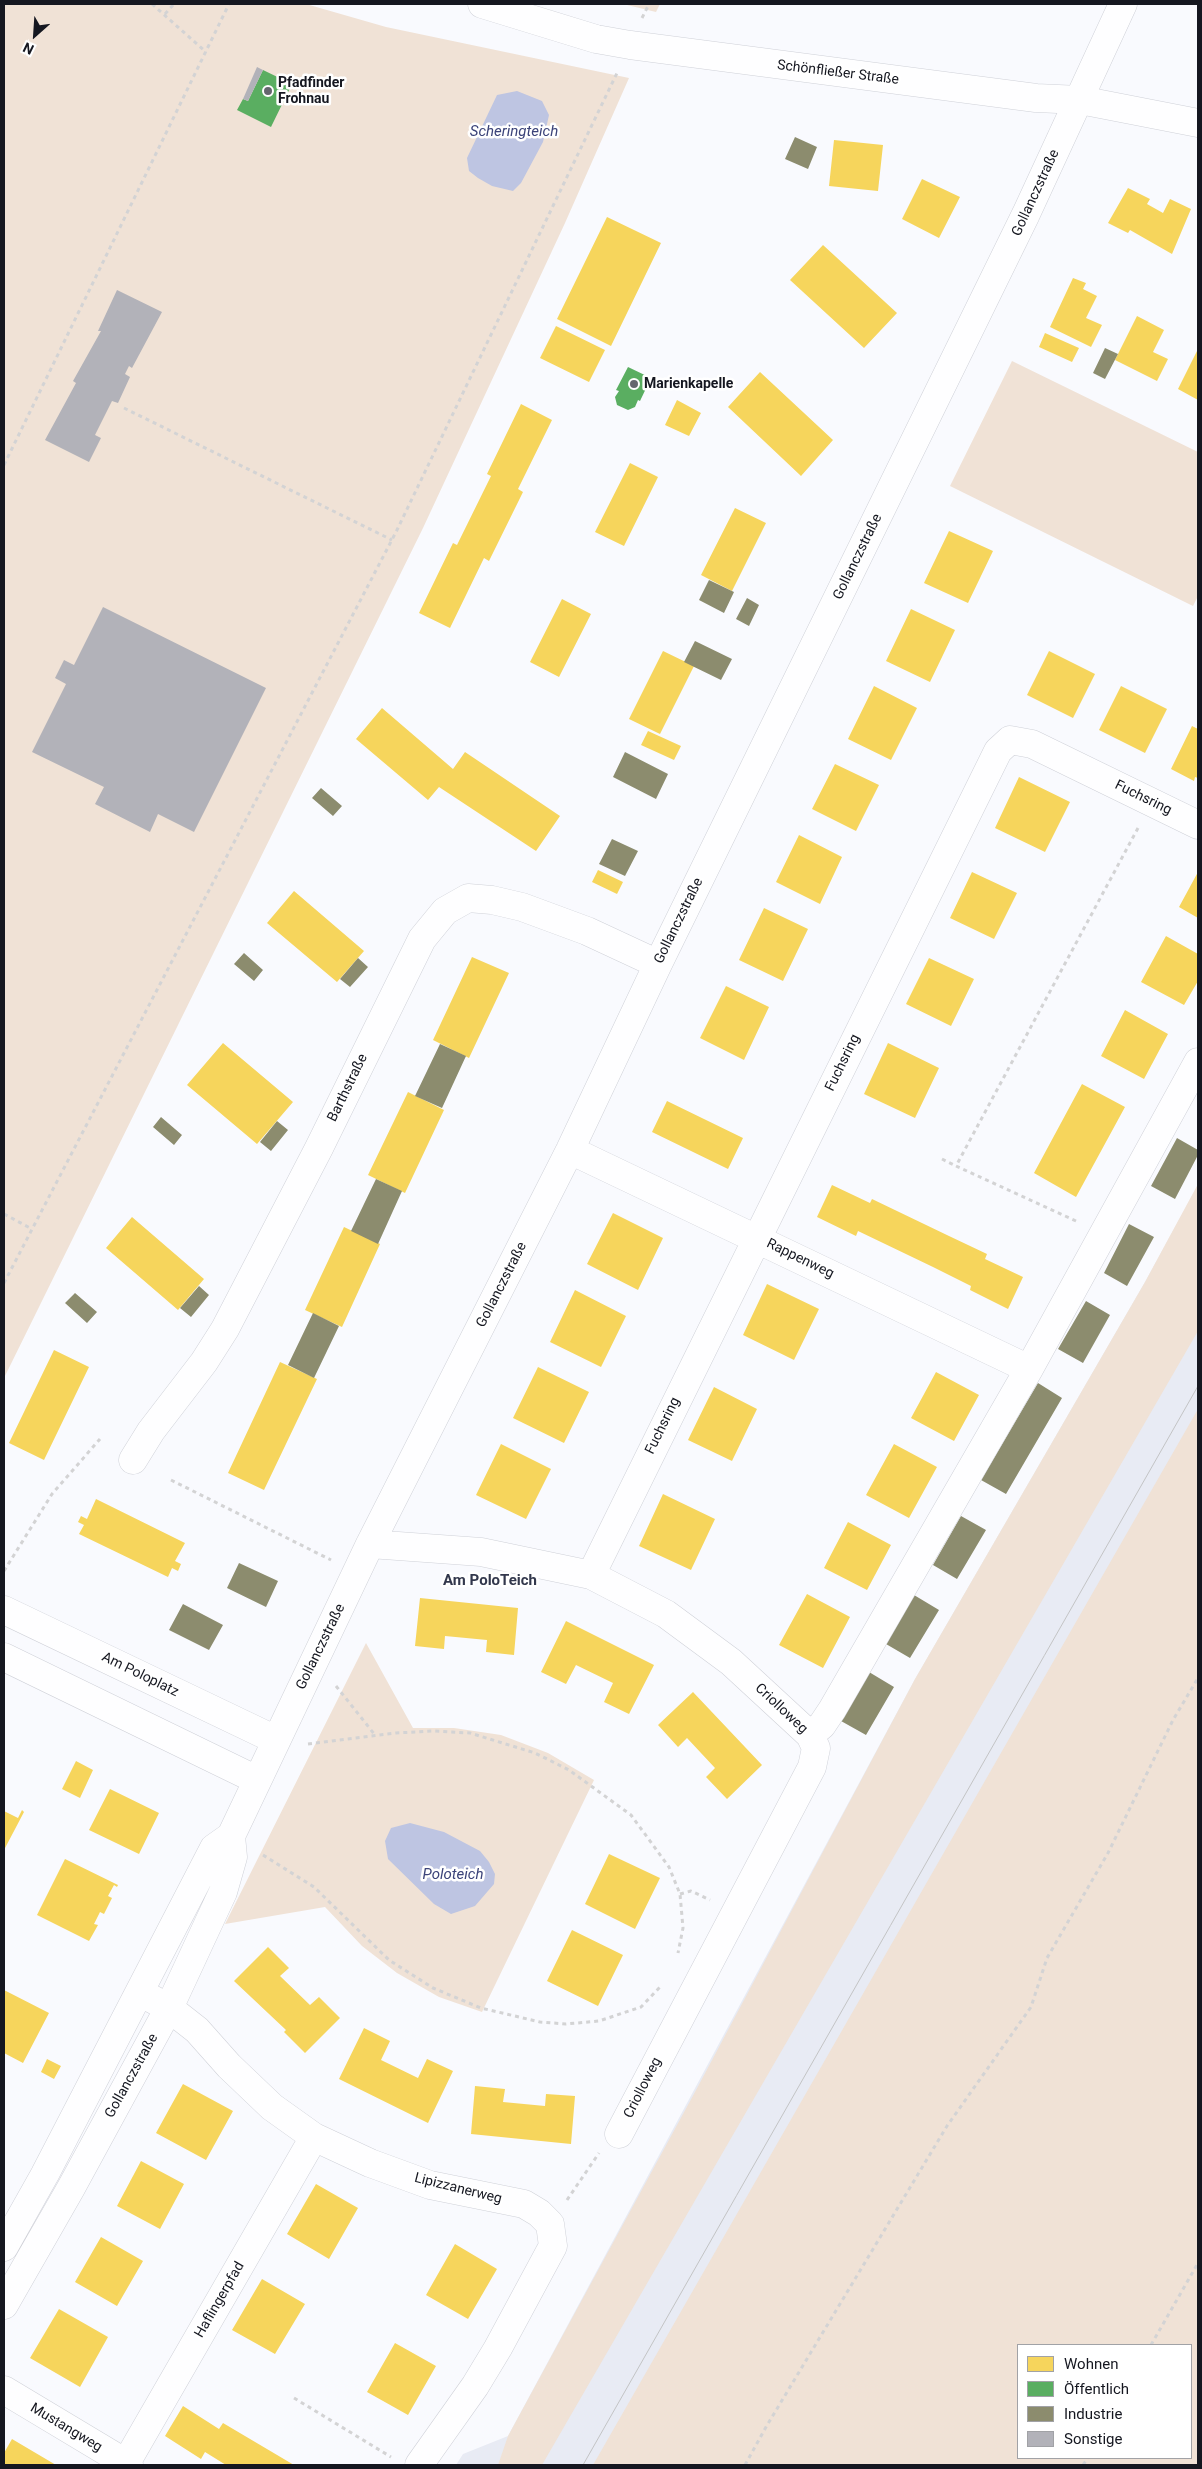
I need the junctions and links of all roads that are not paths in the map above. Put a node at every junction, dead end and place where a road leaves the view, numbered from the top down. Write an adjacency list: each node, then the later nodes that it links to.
1 (482, 4): 3 (street, Schönfließer Straße)
2 (1124, 4): 3 (street, Gollanczstraße)
3 (1080, 100): 4 (street, Schönfließer Straße); 6 (street, Gollanczstraße)
4 (1198, 123)
5 (1198, 825): 9 (street, Fuchsring)
6 (658, 964): 8 (street, Gollanczstraße); 11 (street, Barthstraße)
7 (1198, 1062): 10 (street)
8 (570, 1150): 9 (street, Rappenweg); 12 (street, Gollanczstraße)
9 (756, 1238): 10 (street, Rappenweg); 13 (street, Fuchsring)
10 (1029, 1369): 16 (street)
11 (133, 1460)
12 (370, 1544): 13 (street, Criolloweg); 17 (street, Gollanczstraße)
13 (591, 1575): 16 (street, Criolloweg)
14 (4, 1610): 17 (street, Am Poloplatz)
15 (4, 1657): 18 (street)
16 (810, 1736): 22 (street, Criolloweg)
17 (276, 1740): 18 (street, Gollanczstraße)
18 (257, 1780): 19 (street, Gollanczstraße)
19 (231, 1836): 20 (street, Gollanczstraße); 21 (street, Gollanczstraße)
20 (141, 1993): 21 (street, Lipizzanerweg); 24 (street, Gollanczstraße)
21 (169, 2008): 23 (street, Lipizzanerweg); 25 (street, Gollanczstraße)
22 (619, 2134)
23 (314, 2137): 27 (street, Lipizzanerweg); 28 (street, Haflingerpfad)
24 (4, 2247)
25 (4, 2305)
26 (4, 2390): 28 (street, Mustangweg)
27 (407, 2463)
28 (128, 2464)

